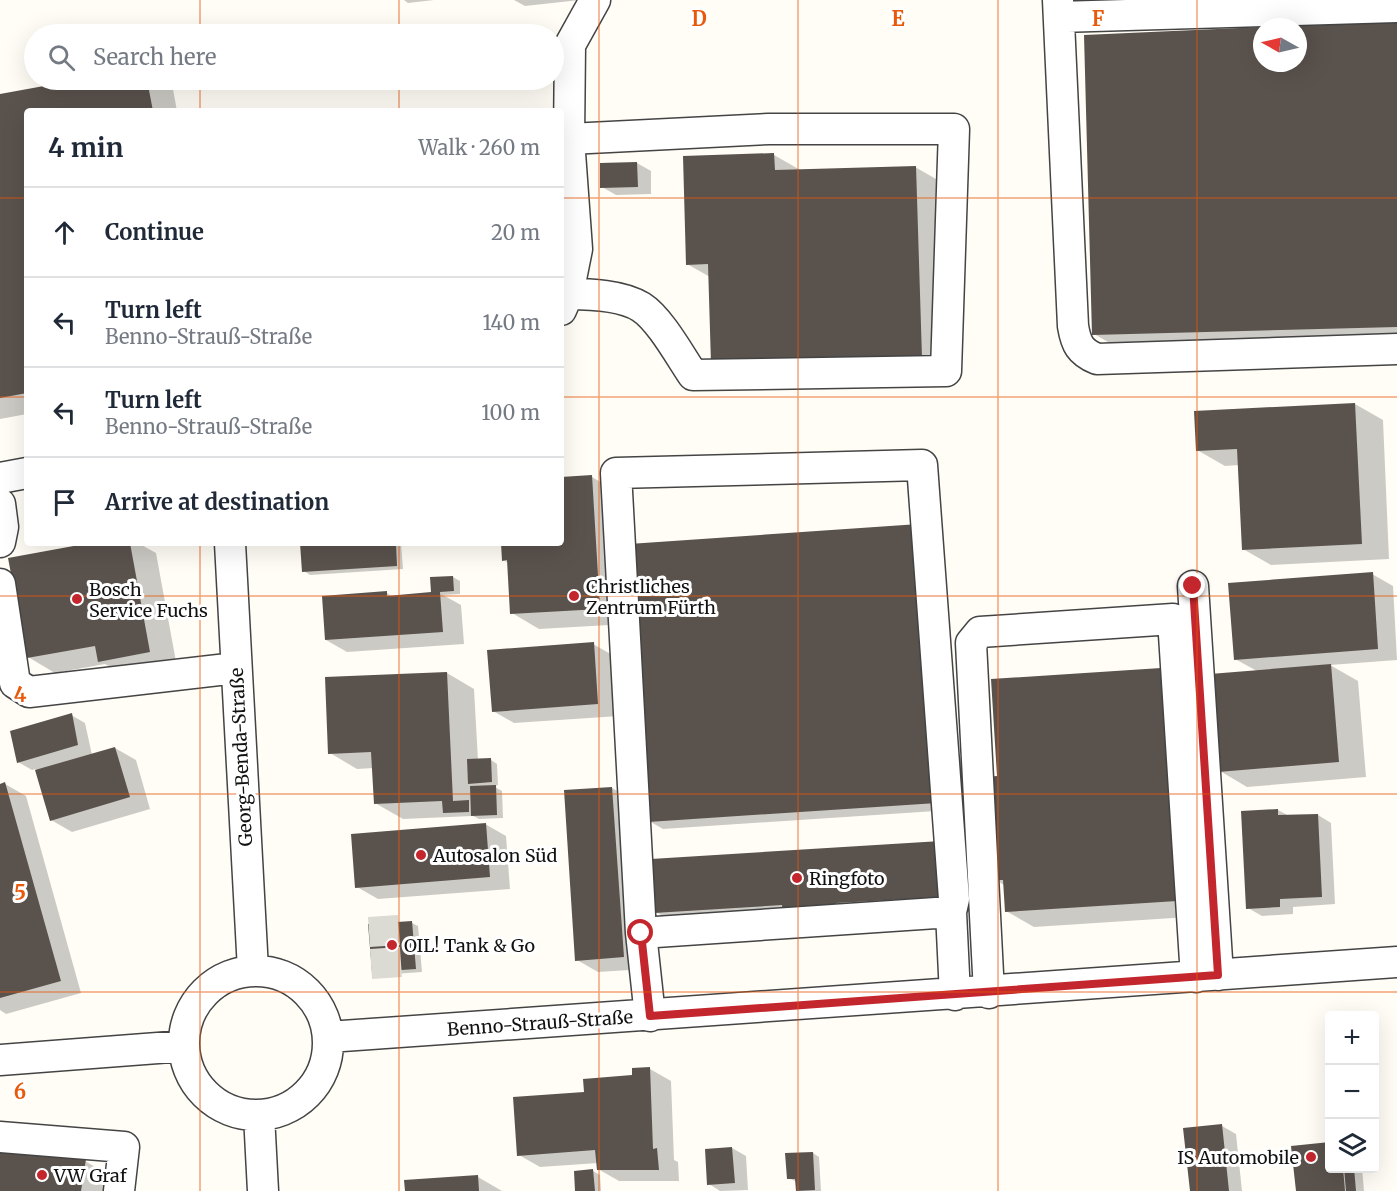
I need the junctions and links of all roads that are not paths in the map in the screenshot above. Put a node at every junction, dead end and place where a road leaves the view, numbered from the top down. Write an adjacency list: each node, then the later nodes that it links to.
1 (595, 0): 4 (street)
2 (1397, 7): 3 (street)
3 (1058, 8): 6 (street)
4 (569, 139): 5 (street); 5 (street)
5 (564, 302)
6 (1397, 349)
7 (24, 474): 8 (street)
8 (0, 478)
9 (0, 504): 10 (street)
10 (0, 542)
11 (230, 546): 14 (street, Georg-Benda-Straße)
12 (0, 584): 14 (street)
13 (1193, 586): 19 (street)
14 (236, 668): 18 (street, Georg-Benda-Straße)
15 (951, 912): 16 (street); 16 (street); 21 (street)
16 (641, 933): 22 (street)
17 (1397, 962): 19 (street, Benno-Strauß-Straße)
18 (252, 970): 23 (street); 24 (street)
19 (1207, 976): 20 (street, Benno-Strauß-Straße); 20 (street)
20 (988, 993): 21 (street, Benno-Strauß-Straße)
21 (955, 995): 22 (street, Benno-Strauß-Straße)
22 (650, 1016): 23 (street, Benno-Strauß-Straße)
23 (328, 1037): 26 (street)
24 (184, 1046): 25 (street); 26 (street)
25 (0, 1060)
26 (259, 1115): 29 (street)
27 (0, 1137): 28 (street)
28 (119, 1191)
29 (263, 1191)

